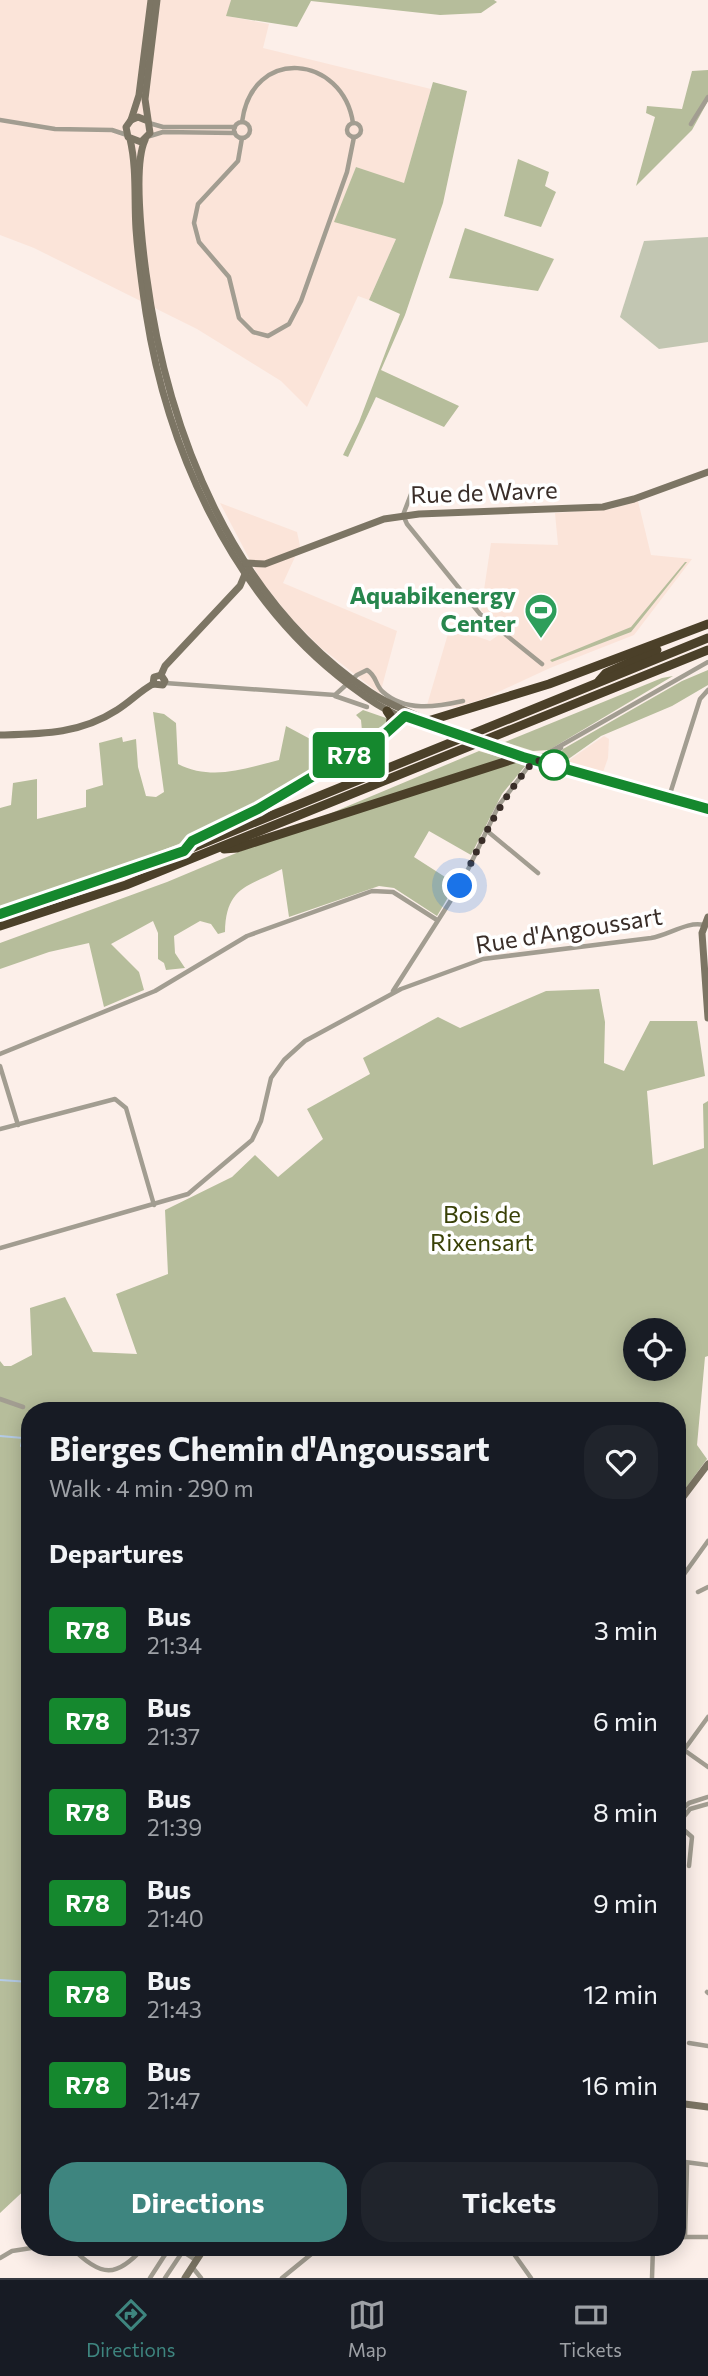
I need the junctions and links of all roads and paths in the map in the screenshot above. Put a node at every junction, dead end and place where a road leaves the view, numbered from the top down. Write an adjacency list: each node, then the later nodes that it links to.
1 (150, 0): 5 (main road)
2 (157, 0): 6 (main road)
3 (708, 97): 9 (street)
4 (0, 120): 10 (street)
5 (130, 121): 6 (main road); 10 (street); 12 (main road)
6 (148, 122): 11 (street); 14 (main road)
7 (242, 122): 8 (street); 11 (street); 15 (street)
8 (353, 123): 13 (street); 13 (street)
9 (691, 124)
10 (112, 130): 12 (street)
11 (235, 130): 14 (street); 15 (street)
12 (129, 137): 14 (main road); 16 (main road)
13 (354, 137): 15 (street)
14 (147, 138): 16 (main road)
15 (242, 138)
16 (146, 295): 17 (main road)
17 (149, 316): 21 (main road); 23 (main road)
18 (708, 472): 20 (main road, Rue de Wavre)
19 (414, 489): 20 (street)
20 (403, 515): 22 (main road, Rue de Wavre); 29 (street)
21 (245, 563): 22 (main road, Rue de Wavre); 23 (main road)
22 (265, 564): 25 (main road)
23 (248, 573): 24 (main road); 25 (main road)
24 (240, 586): 25 (main road); 31 (main road)
25 (258, 587): 32 (main road)
26 (706, 625): 33 (highway); 39 (highway)
27 (708, 638): 33 (highway)
28 (708, 650): 53 (highway)
29 (542, 664)
30 (708, 664): 44 (street)
31 (163, 679): 35 (street); 43 (main road)
32 (351, 682): 35 (street); 36 (street); 38 (main road); 41 (main road)
33 (597, 684): 54 (highway)
34 (708, 691): 50 (street)
35 (331, 695): 37 (street)
36 (463, 701)
37 (367, 707)
38 (387, 711): 40 (main road); 42 (highway)
39 (453, 714): 41 (highway); 41 (highway)
40 (400, 718): 41 (main road); 42 (highway)
41 (438, 726): 46 (main road, bridge)
42 (390, 729): 54 (highway)
43 (0, 735)
44 (570, 741): 45 (street); 47 (street)
45 (559, 750): 48 (street); 49 (street)
46 (519, 755): 47 (main road); 53 (highway)
47 (535, 760): 48 (main road); 52 (street)
48 (544, 762): 49 (main road)
49 (563, 767): 50 (main road)
50 (669, 797): 51 (main road)
51 (708, 808)
52 (486, 830): 55 (street); 57 (street)
53 (215, 850): 59 (highway)
54 (184, 851): 56 (highway)
55 (538, 873)
56 (0, 914)
57 (437, 920): 60 (street); 62 (street)
58 (706, 921): 60 (street, Rue d'Angoussart); 61 (main road)
59 (0, 926)
60 (392, 993): 66 (street, Rue d'Angoussart)
61 (708, 1018)
62 (0, 1054)
63 (0, 1066): 64 (street)
64 (18, 1125): 65 (street); 66 (street)
65 (0, 1129)
66 (154, 1205): 67 (street, Rue d'Angoussart)
67 (0, 1248)
68 (0, 1399): 69 (street)
69 (21, 1406)
70 (708, 1465): 71 (main road)
71 (686, 1496)
72 (708, 1541): 73 (street)
73 (686, 1572)
74 (708, 1587): 75 (street)
75 (698, 1592)
76 (707, 1717): 77 (street)
77 (686, 1747)
78 (686, 1751): 79 (street)
79 (708, 1767)
80 (708, 1797): 82 (street)
81 (708, 1804): 83 (street)
82 (686, 1807)
83 (686, 1810)
84 (686, 1832): 85 (street)
85 (689, 1866)
86 (689, 2043): 87 (street)
87 (708, 2046)
88 (686, 2104): 89 (main road)
89 (708, 2107)
90 (686, 2162): 91 (street)
91 (708, 2165)
92 (686, 2237): 93 (street)
93 (708, 2237)
94 (21, 2250): 104 (street)
95 (79, 2256): 96 (street)
96 (138, 2256)
97 (164, 2256): 107 (street)
98 (180, 2256): 108 (street)
99 (187, 2256): 105 (street)
100 (199, 2256): 105 (main road)
101 (309, 2256): 106 (street)
102 (515, 2256): 111 (street)
103 (653, 2256): 112 (street)
104 (0, 2258)
105 (194, 2264): 109 (main road); 110 (street)
106 (284, 2277)
107 (149, 2278)
108 (165, 2278)
109 (185, 2278)
110 (201, 2278)
111 (531, 2278)
112 (652, 2278)

